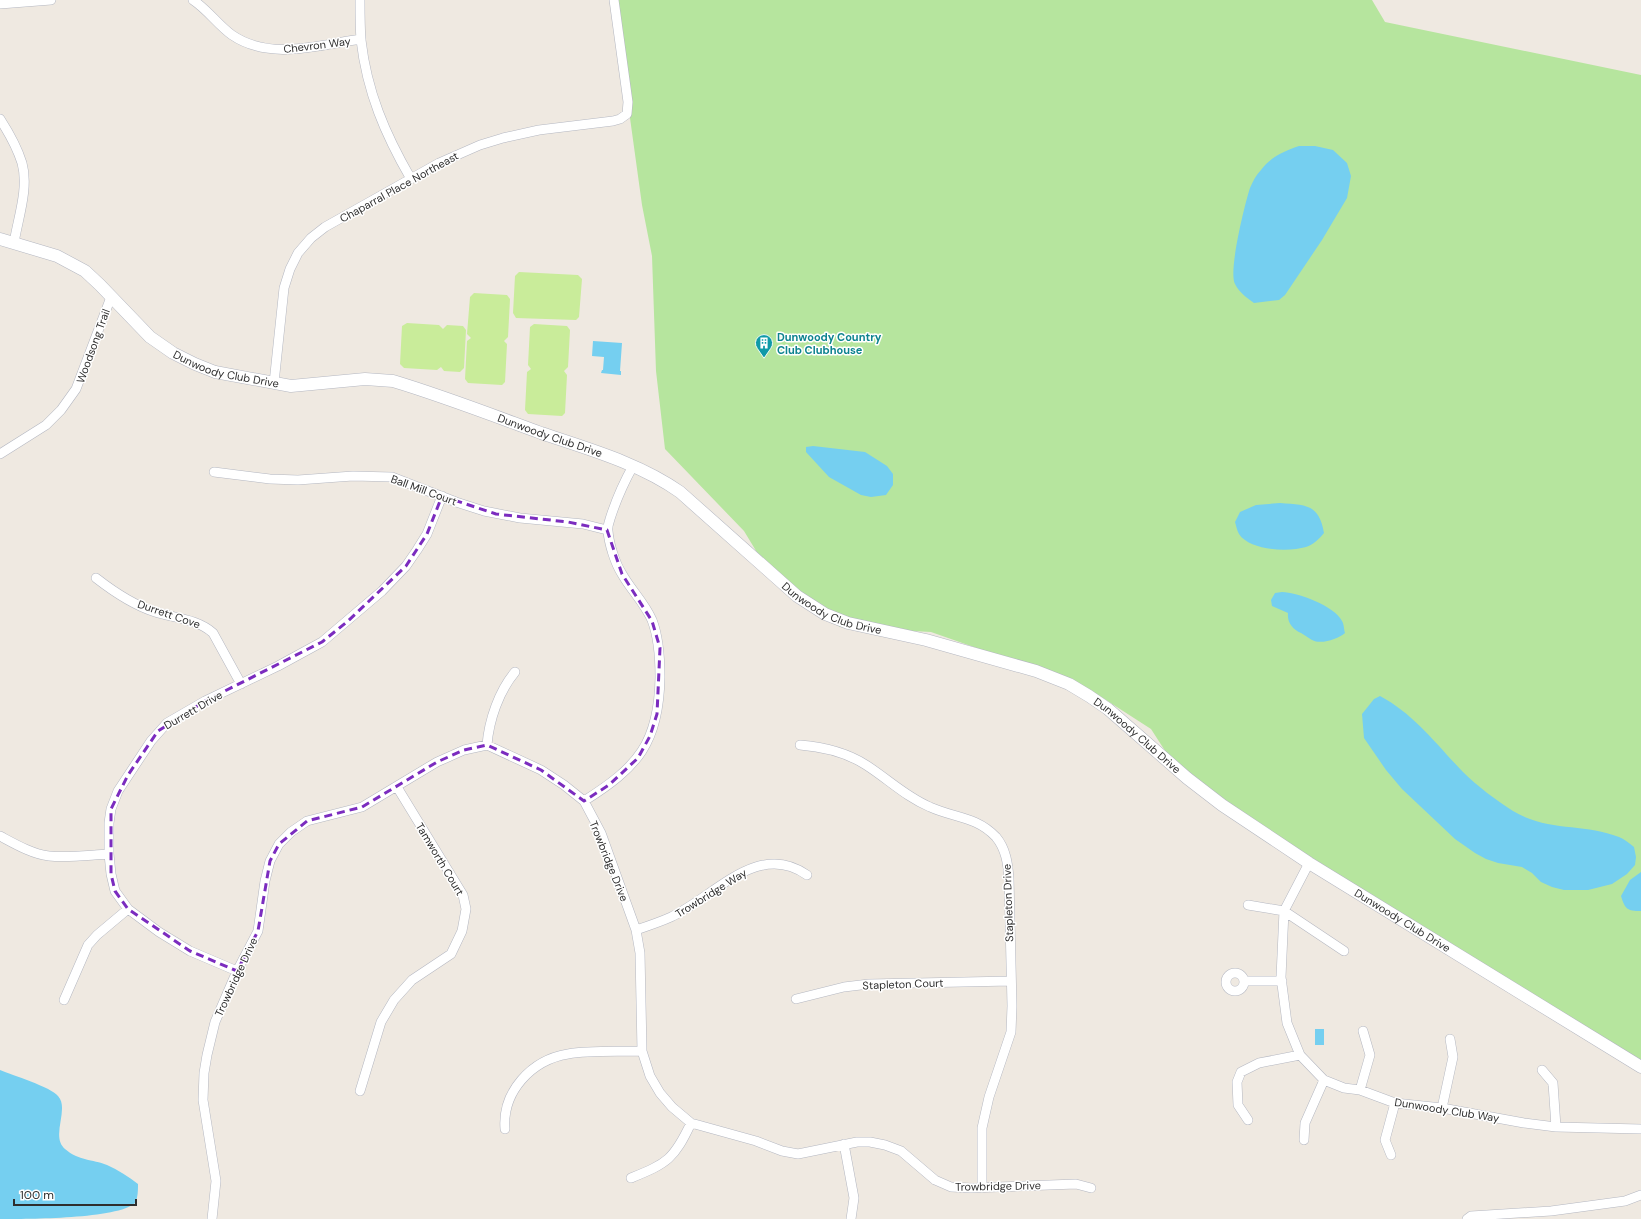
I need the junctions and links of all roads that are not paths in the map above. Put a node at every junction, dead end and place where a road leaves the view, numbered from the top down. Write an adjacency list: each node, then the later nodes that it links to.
1 (52, 0): 5 (street)
2 (194, 0): 6 (street, Chevron Way)
3 (360, 0): 6 (street)
4 (614, 0): 8 (street, Chaparral Place Northeast)
5 (0, 4)
6 (361, 39): 8 (street)
7 (0, 119): 10 (street)
8 (411, 179): 12 (street, Chaparral Place Northeast)
9 (0, 239): 10 (street, Dunwoody Club Drive)
10 (14, 243): 11 (street, Dunwoody Club Drive)
11 (111, 297): 12 (street, Dunwoody Club Drive); 13 (street, Woodsong Trail)
12 (274, 383): 14 (street, Dunwoody Club Drive)
13 (0, 454)
14 (632, 466): 17 (street); 27 (street, Dunwoody Club Drive)
15 (214, 472): 16 (street, Ball Mill Court)
16 (442, 496): 17 (street, Ball Mill Court); 20 (street, Durrett Drive)
17 (607, 530): 24 (street)
18 (96, 578): 20 (street, Durrett Cove)
19 (515, 672): 21 (street)
20 (241, 684): 26 (street, Durrett Drive)
21 (487, 745): 23 (street, Trowbridge Drive); 24 (street, Trowbridge Drive)
22 (800, 745): 35 (street, Stapleton Drive)
23 (397, 787): 34 (street, Trowbridge Drive); 48 (street, Tamworth Court)
24 (584, 801): 32 (street, Trowbridge Drive)
25 (0, 836): 26 (street)
26 (109, 854): 30 (street, Durrett Drive)
27 (1308, 863): 31 (street, Dunwoody Club Way); 44 (street, Dunwoody Club Drive)
28 (807, 875): 32 (street, Trowbridge Way)
29 (1248, 905): 31 (street)
30 (128, 909): 34 (street, Durrett Drive); 39 (street)
31 (1284, 911): 33 (street); 37 (street, Dunwoody Club Way)
32 (636, 930): 42 (street, Trowbridge Drive)
33 (1344, 951)
34 (237, 971): 63 (street, Trowbridge Drive)
35 (1011, 981): 38 (street, Stapleton Court); 60 (street, Stapleton Drive)
36 (1244, 981): 37 (street)
37 (1282, 981): 43 (street, Dunwoody Club Way)
38 (796, 999)
39 (64, 1000)
40 (1363, 1031): 47 (street)
41 (1450, 1039): 50 (street)
42 (642, 1051): 52 (street, Trowbridge Drive); 54 (street)
43 (1300, 1055): 46 (street, Dunwoody Club Way); 51 (street)
44 (1641, 1067)
45 (1542, 1070): 53 (street)
46 (1324, 1080): 47 (street, Dunwoody Club Way); 56 (street)
47 (1360, 1090): 49 (street, Dunwoody Club Way)
48 (360, 1091)
49 (1395, 1103): 50 (street, Dunwoody Club Way); 58 (street)
50 (1442, 1108): 53 (street, Dunwoody Club Way)
51 (1248, 1120)
52 (691, 1123): 57 (street, Trowbridge Drive); 59 (street)
53 (1556, 1126): 55 (street, Dunwoody Club Way)
54 (505, 1129)
55 (1641, 1129)
56 (1304, 1140)
57 (844, 1144): 60 (street, Trowbridge Drive); 64 (street)
58 (1392, 1155)
59 (631, 1178)
60 (982, 1188): 61 (street, Trowbridge Drive)
61 (1091, 1188)
62 (1641, 1195): 65 (street)
63 (212, 1219)
64 (851, 1219)
65 (1467, 1219)

